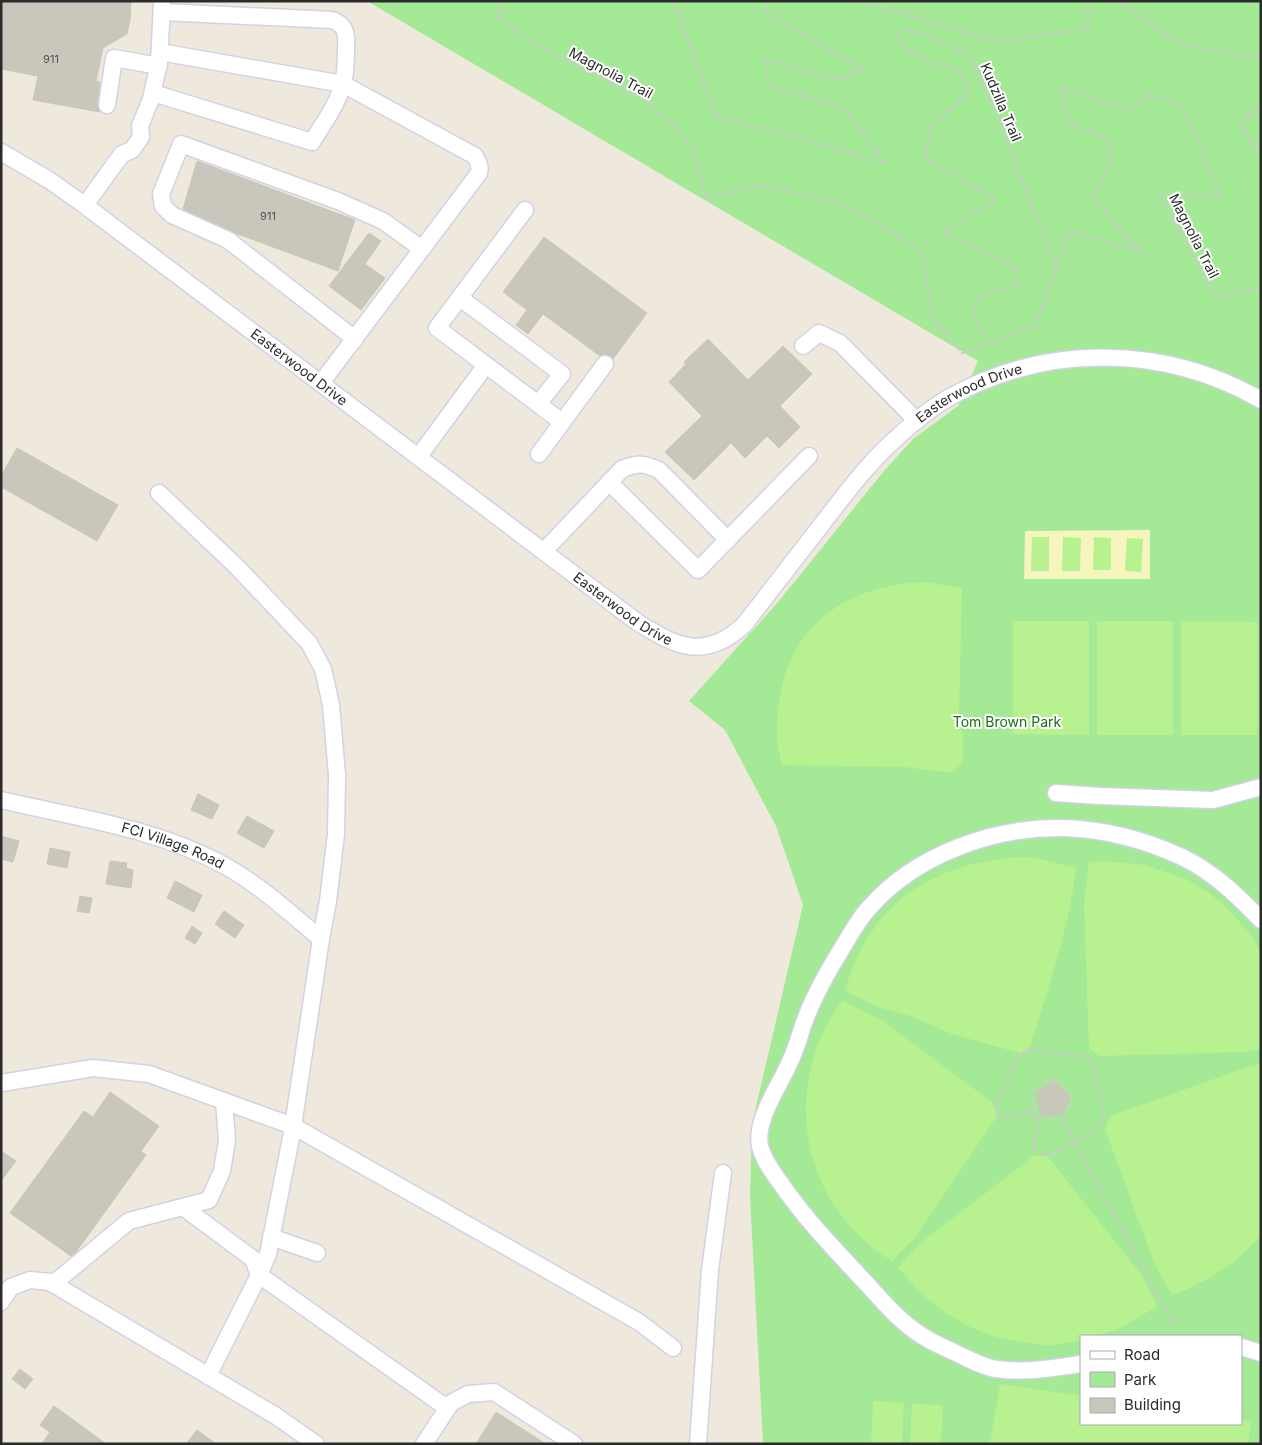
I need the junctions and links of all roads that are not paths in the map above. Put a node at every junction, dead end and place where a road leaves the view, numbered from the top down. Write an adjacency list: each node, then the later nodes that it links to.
1 (162, 6): 2 (street); 3 (street)
2 (159, 59): 3 (street); 4 (street); 5 (street)
3 (343, 84): 4 (street); 9 (street)
4 (153, 93): 7 (street)
5 (107, 105)
6 (1, 152): 7 (street, Easterwood Drive)
7 (85, 205): 15 (street, Easterwood Drive)
8 (526, 210): 10 (street)
9 (422, 250): 11 (street); 11 (street)
10 (460, 298): 14 (street); 17 (street)
11 (355, 339): 15 (street)
12 (803, 346): 19 (street)
13 (605, 364): 18 (street)
14 (486, 365): 17 (street); 21 (street)
15 (321, 383): 21 (street, Easterwood Drive)
16 (1261, 400): 19 (street, Easterwood Drive)
17 (538, 404): 18 (street)
18 (562, 422): 20 (street)
19 (917, 422): 26 (street, Easterwood Drive)
20 (539, 454)
21 (418, 456): 26 (street, Easterwood Drive)
22 (809, 456): 25 (street)
23 (609, 482): 25 (street); 25 (street); 26 (street)
24 (159, 493): 31 (street)
25 (728, 540)
26 (544, 551)
27 (1261, 787): 28 (street)
28 (1056, 793)
29 (1, 800): 31 (street, FCI Village Road)
30 (1261, 920): 45 (street)
31 (320, 939): 34 (street)
32 (1, 1083): 33 (street)
33 (224, 1101): 34 (street); 36 (street)
34 (293, 1126): 37 (street); 43 (street)
35 (723, 1173): 51 (street)
36 (183, 1206): 39 (street); 40 (street)
37 (271, 1237): 38 (street); 39 (street)
38 (317, 1253)
39 (259, 1275): 46 (street); 47 (street)
40 (53, 1284): 41 (street); 46 (street)
41 (1, 1302)
42 (1242, 1347): 44 (street)
43 (673, 1348)
44 (1261, 1352)
45 (1080, 1364)
46 (208, 1376): 48 (street)
47 (447, 1408): 49 (street); 50 (street)
48 (316, 1444)
49 (424, 1444)
50 (574, 1444)
51 (698, 1444)

